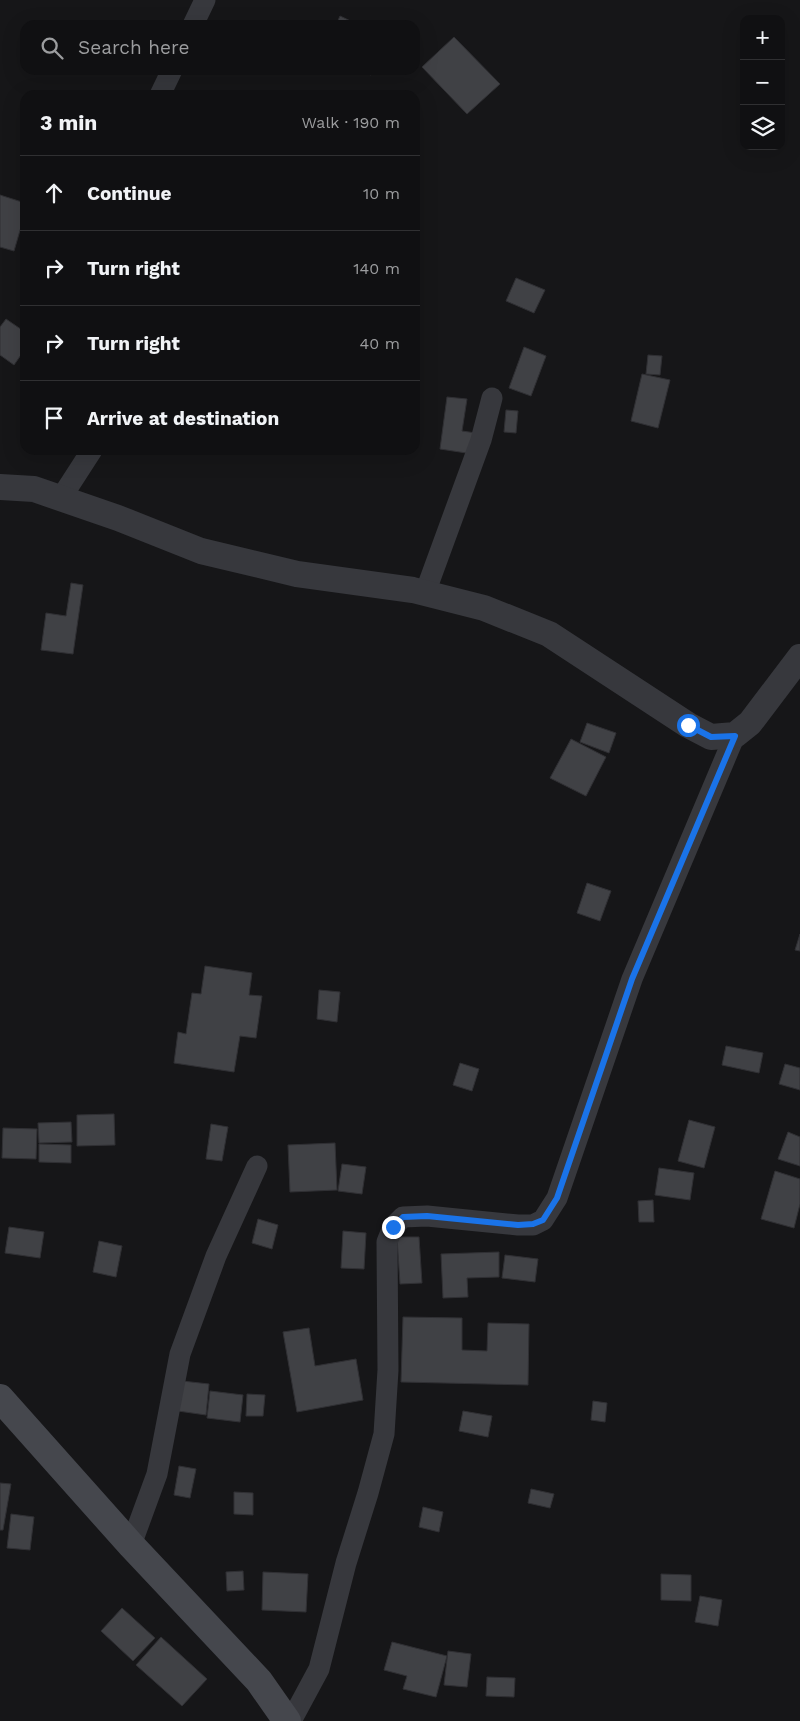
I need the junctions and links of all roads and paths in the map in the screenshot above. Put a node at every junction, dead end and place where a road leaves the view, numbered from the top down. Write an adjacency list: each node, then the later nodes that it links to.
1 (205, 0): 2 (street)
2 (195, 20)
3 (170, 75): 4 (street)
4 (162, 90)
5 (492, 398): 9 (street)
6 (89, 455): 8 (street)
7 (0, 487): 8 (street)
8 (61, 498): 9 (street)
9 (425, 593): 11 (street)
10 (800, 657): 11 (street)
11 (735, 736): 15 (street)
12 (257, 1166): 14 (street)
13 (0, 1398): 14 (main road)
14 (131, 1545): 15 (main road)
15 (289, 1721)

